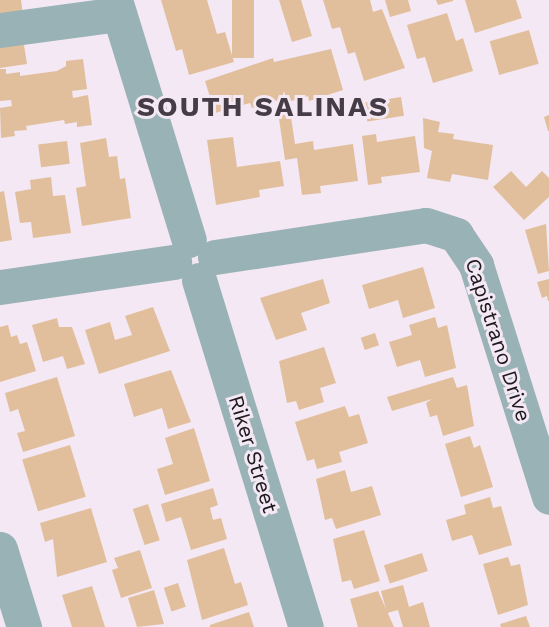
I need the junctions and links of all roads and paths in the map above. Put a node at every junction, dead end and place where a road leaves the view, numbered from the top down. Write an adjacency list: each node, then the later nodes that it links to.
1 (117, 7): 2 (street); 3 (street, Riker Street)
2 (0, 30)
3 (194, 260): 4 (street); 5 (street, Capistrano Drive); 8 (street, Riker Street)
4 (0, 287)
5 (549, 497)
6 (0, 549): 7 (street)
7 (24, 627)
8 (306, 627)

